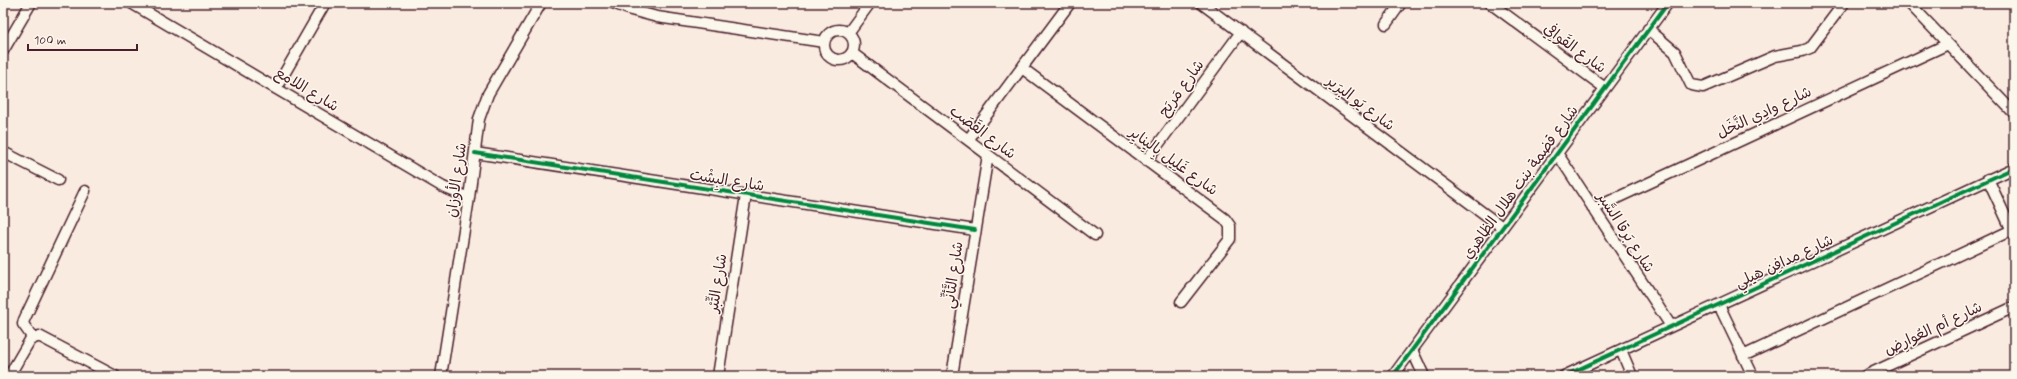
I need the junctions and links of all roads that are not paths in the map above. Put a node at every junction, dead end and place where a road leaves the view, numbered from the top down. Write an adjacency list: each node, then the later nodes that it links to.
1 (31, 3): 20 (street)
2 (131, 3): 23 (street, شارع اللامع)
3 (325, 3): 23 (street)
4 (541, 3): 28 (street, شارع الأوزان)
5 (613, 3): 18 (street)
6 (870, 3): 17 (street)
7 (1070, 3): 22 (street)
8 (1201, 3): 16 (street, شارع يَو البِرَير)
9 (1401, 3): 14 (street)
10 (1490, 3): 24 (street, شارع القَوافِي)
11 (1668, 3): 15 (street, شارع قضمة بنت هلال الظاهري)
12 (1844, 3): 15 (street)
13 (1909, 3): 19 (street)
14 (1386, 24)
15 (1648, 29): 24 (street, شارع قضمة بنت هلال الظاهري)
16 (1241, 32): 31 (street, شارع مَربَح); 39 (street, شارع يَو البِرَير)
17 (848, 33): 18 (street); 21 (street)
18 (824, 42): 21 (street)
19 (1948, 44): 25 (street); 38 (street, شارع وادِي النَّخَل)
20 (3, 51)
21 (852, 53): 26 (street, شارع القَصَب)
22 (1022, 68): 26 (street); 31 (street, شارع غَلِيل بِاليِنايِر)
23 (276, 88): 37 (street, شارع اللامع)
24 (1605, 88): 29 (street, شارع قضمة بنت هلال الظاهري)
25 (2014, 113)
26 (968, 140): 30 (street, شارع القَصَب)
27 (3, 152): 34 (street)
28 (475, 154): 36 (street, شارع البِشْت); 37 (street, شارع الأوزان)
29 (1557, 154): 38 (street, شارع بَرقا السَّبر); 39 (street, شارع قضمة بنت هلال الظاهري)
30 (988, 155): 40 (street, شارع التَّأنِّي); 42 (street, شارع القَصَب)
31 (1146, 160): 43 (street, شارع غَلِيل بِاليِنايِر)
32 (2014, 168): 33 (street, شارع مدافِن هيلي)
33 (1988, 179): 41 (street); 44 (street, شارع مدافِن هيلي)
34 (58, 180)
35 (85, 191): 47 (street)
36 (746, 195): 40 (street, شارع البِشْت); 54 (street, شارع التِّبْر)
37 (469, 198): 53 (street, شارع الأوزان)
38 (1593, 209): 46 (street, شارع بَرقا السَّبر)
39 (1502, 227): 48 (street, شارع قضمة بنت هلال الظاهري)
40 (975, 230): 55 (street, شارع التَّأنِّي)
41 (2013, 233): 50 (street)
42 (1096, 235)
43 (1181, 302)
44 (1719, 305): 46 (street, شارع مدافِن هيلي); 50 (street)
45 (2014, 307): 61 (street, شارع أم العُوارِض)
46 (1671, 326): 49 (street, شارع مدافِن هيلي)
47 (33, 338): 51 (street); 52 (street)
48 (1412, 350): 56 (street, شارع قضمة بنت هلال الظاهري); 57 (street)
49 (1620, 350): 58 (street, شارع مدافِن هيلي); 59 (street)
50 (1743, 356): 60 (street)
51 (9, 376)
52 (115, 376)
53 (441, 376)
54 (718, 376)
55 (952, 376)
56 (1393, 376)
57 (1424, 376)
58 (1564, 376)
59 (1632, 376)
60 (1753, 376)
61 (1864, 376)

